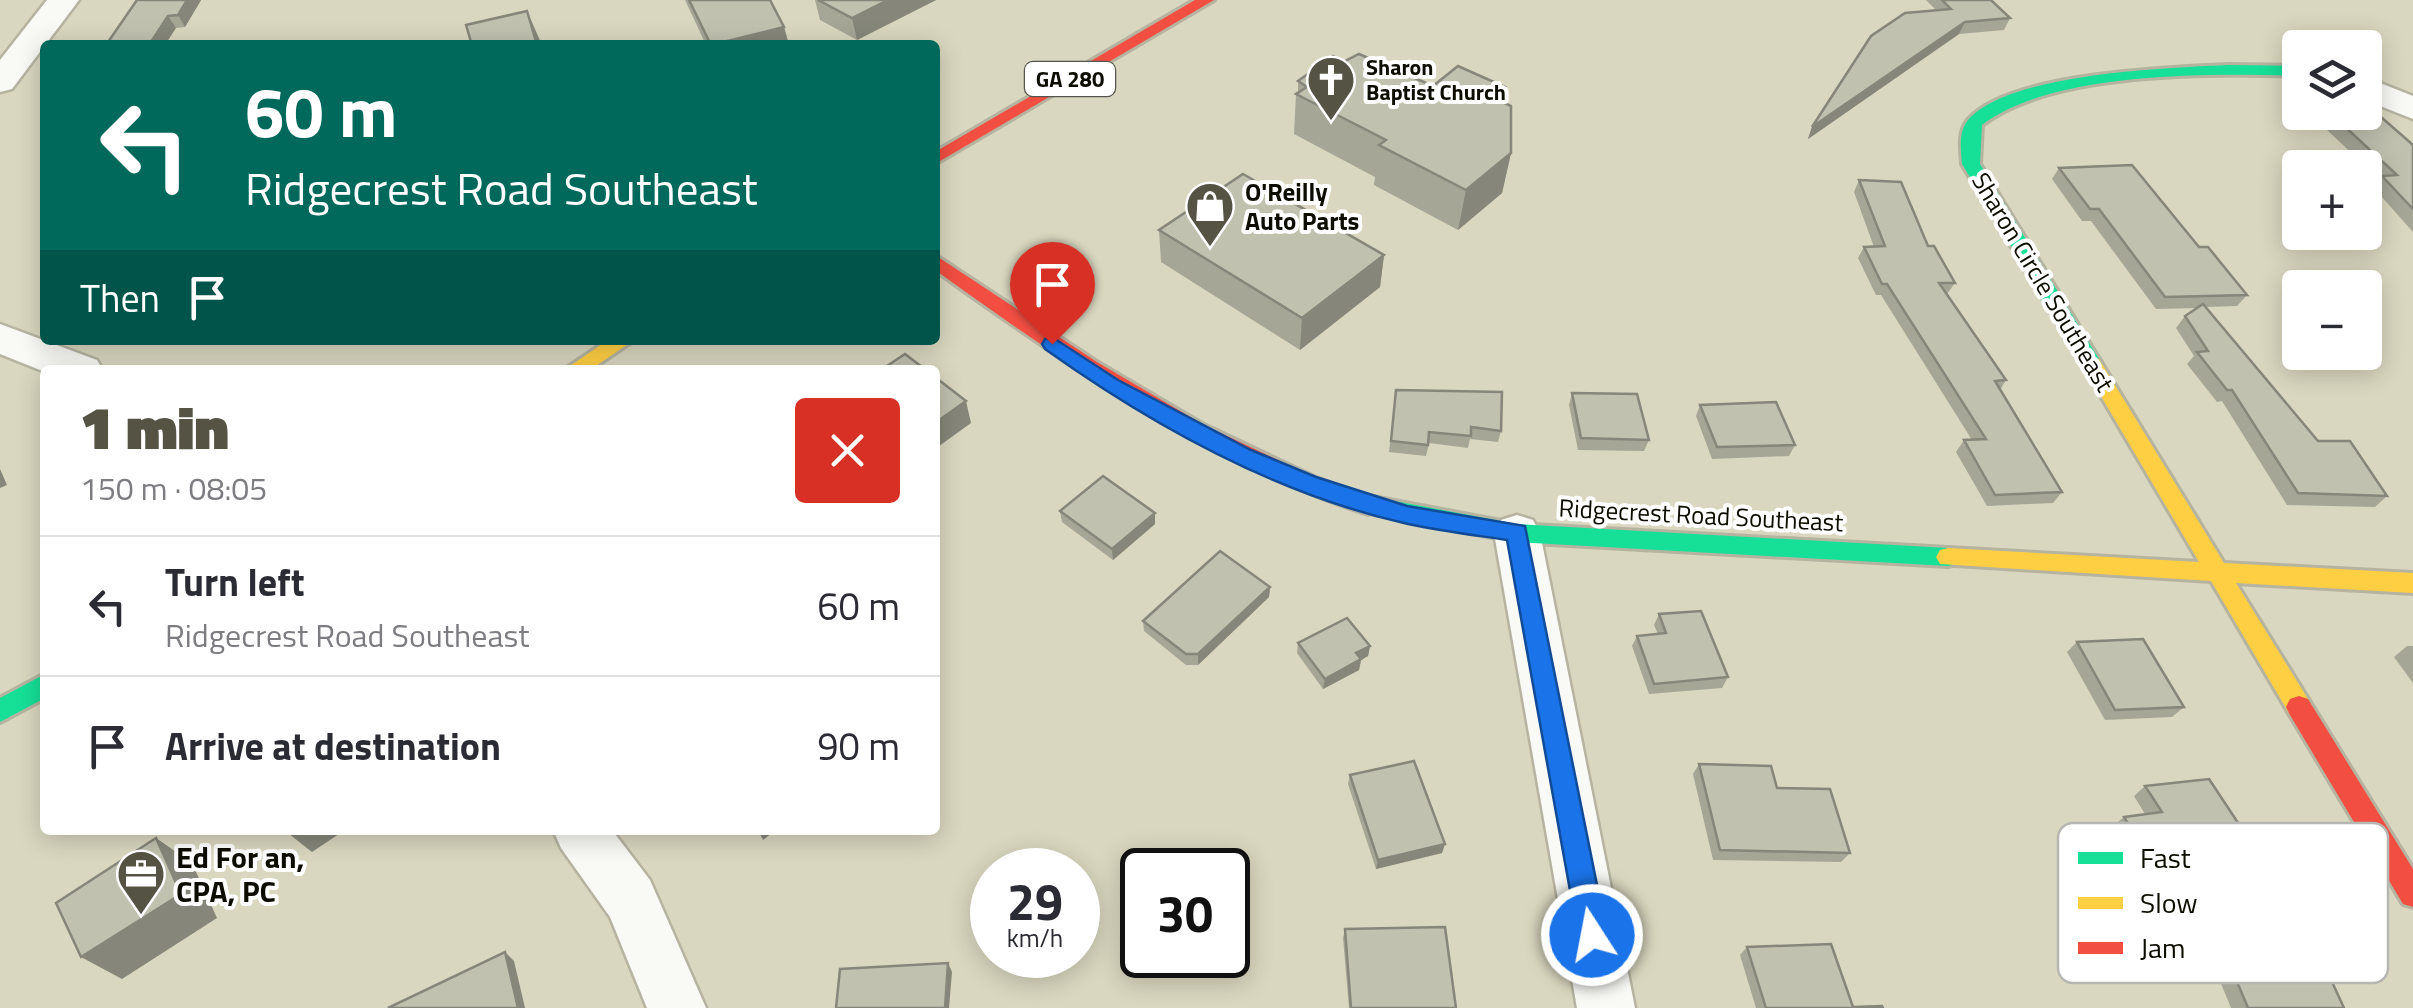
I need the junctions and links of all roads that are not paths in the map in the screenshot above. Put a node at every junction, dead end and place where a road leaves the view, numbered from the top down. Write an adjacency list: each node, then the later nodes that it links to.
1 (64, 0): 4 (street)
2 (1206, 0): 7 (street, GA 280)
3 (2282, 71): 14 (street, Sharon Circle Southeast)
4 (0, 82)
5 (2382, 95): 6 (street)
6 (2413, 109)
7 (940, 156)
8 (940, 265): 13 (street, Ridgecrest Road Southeast)
9 (0, 338): 11 (street)
10 (616, 345): 12 (street)
11 (69, 365)
12 (582, 365)
13 (1517, 532): 14 (street, Ridgecrest Road Southeast); 23 (street)
14 (2218, 570): 15 (street, Ridgecrest Road Southeast); 18 (street, Sharon Circle Southeast)
15 (2413, 583)
16 (40, 688): 17 (street)
17 (0, 711)
18 (2370, 823)
19 (584, 835): 22 (street)
20 (2388, 852): 21 (street, Sharon Circle Southeast)
21 (2413, 894)
22 (677, 1008)
23 (1606, 1008)

